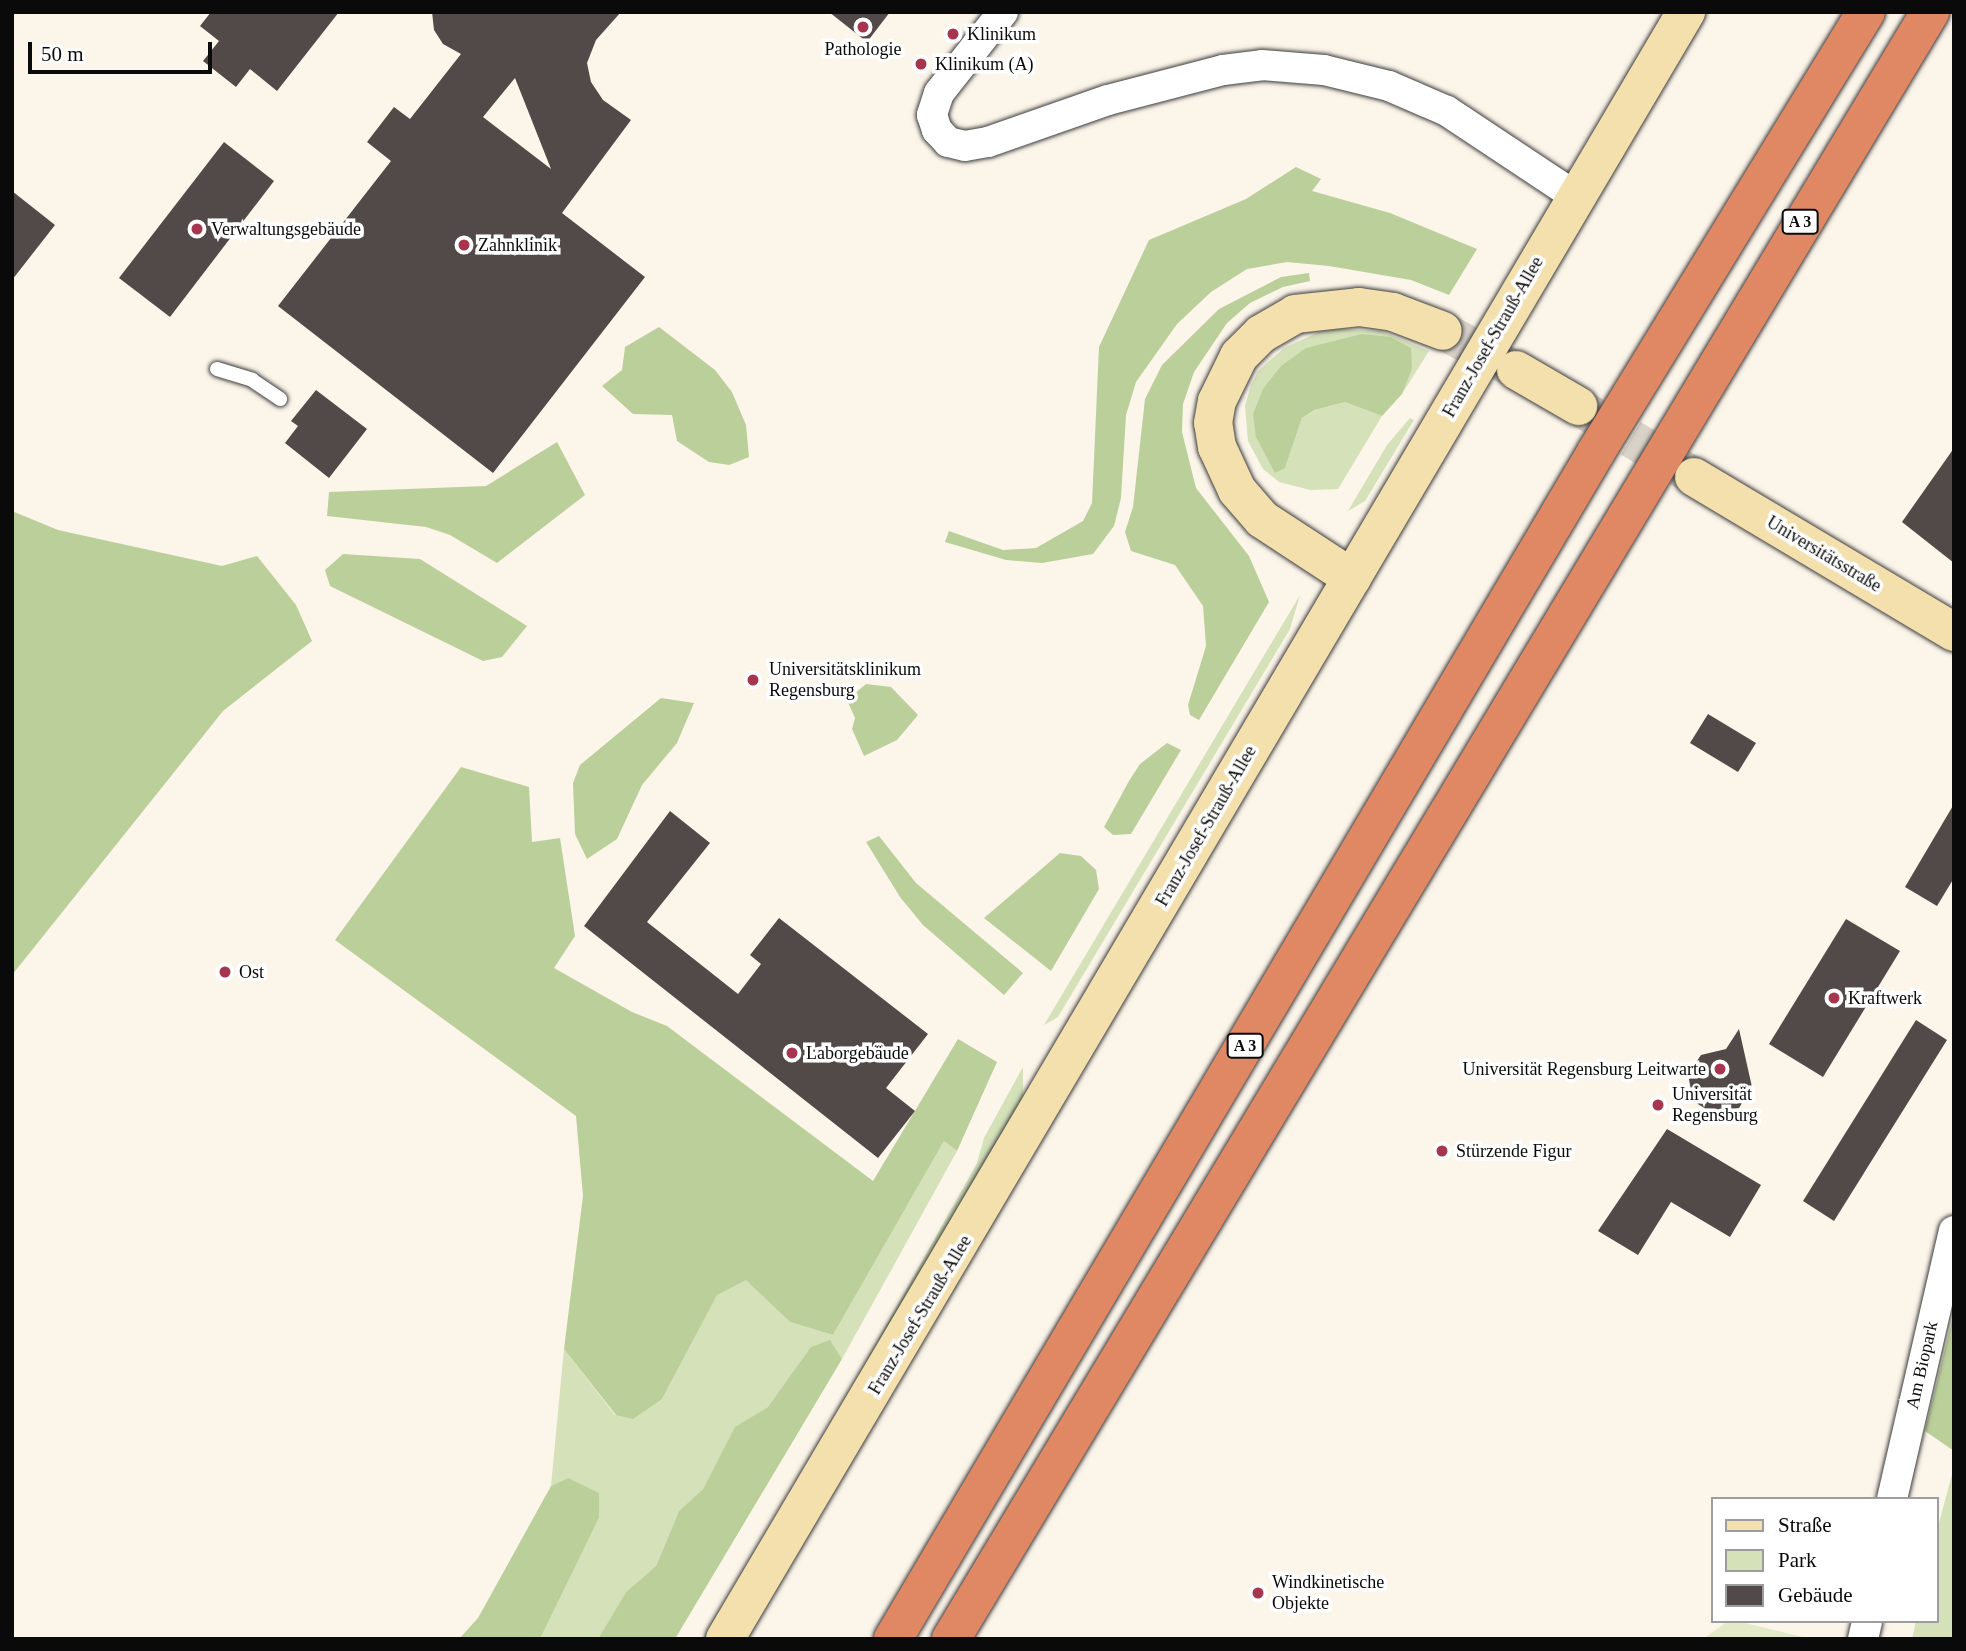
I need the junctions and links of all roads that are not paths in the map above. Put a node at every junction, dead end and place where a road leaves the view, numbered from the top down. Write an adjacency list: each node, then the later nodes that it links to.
1 (1003, 12): 5 (street)
2 (1686, 12): 5 (street, Franz-Josef-Strauß-Allee)
3 (1866, 12): 17 (highway, A 3)
4 (1930, 12): 18 (highway, A 3)
5 (1575, 196): 12 (street, Franz-Josef-Strauß-Allee)
6 (1443, 331): 12 (street)
7 (217, 369): 9 (lane)
8 (1516, 370): 10 (street)
9 (280, 398)
10 (1578, 407)
11 (1695, 477): 13 (street, Universitätsstraße)
12 (1352, 578): 16 (street, Franz-Josef-Strauß-Allee)
13 (1954, 632)
14 (1954, 1231): 15 (street, Am Biopark)
15 (1892, 1497)
16 (724, 1639)
17 (893, 1639)
18 (951, 1639)

